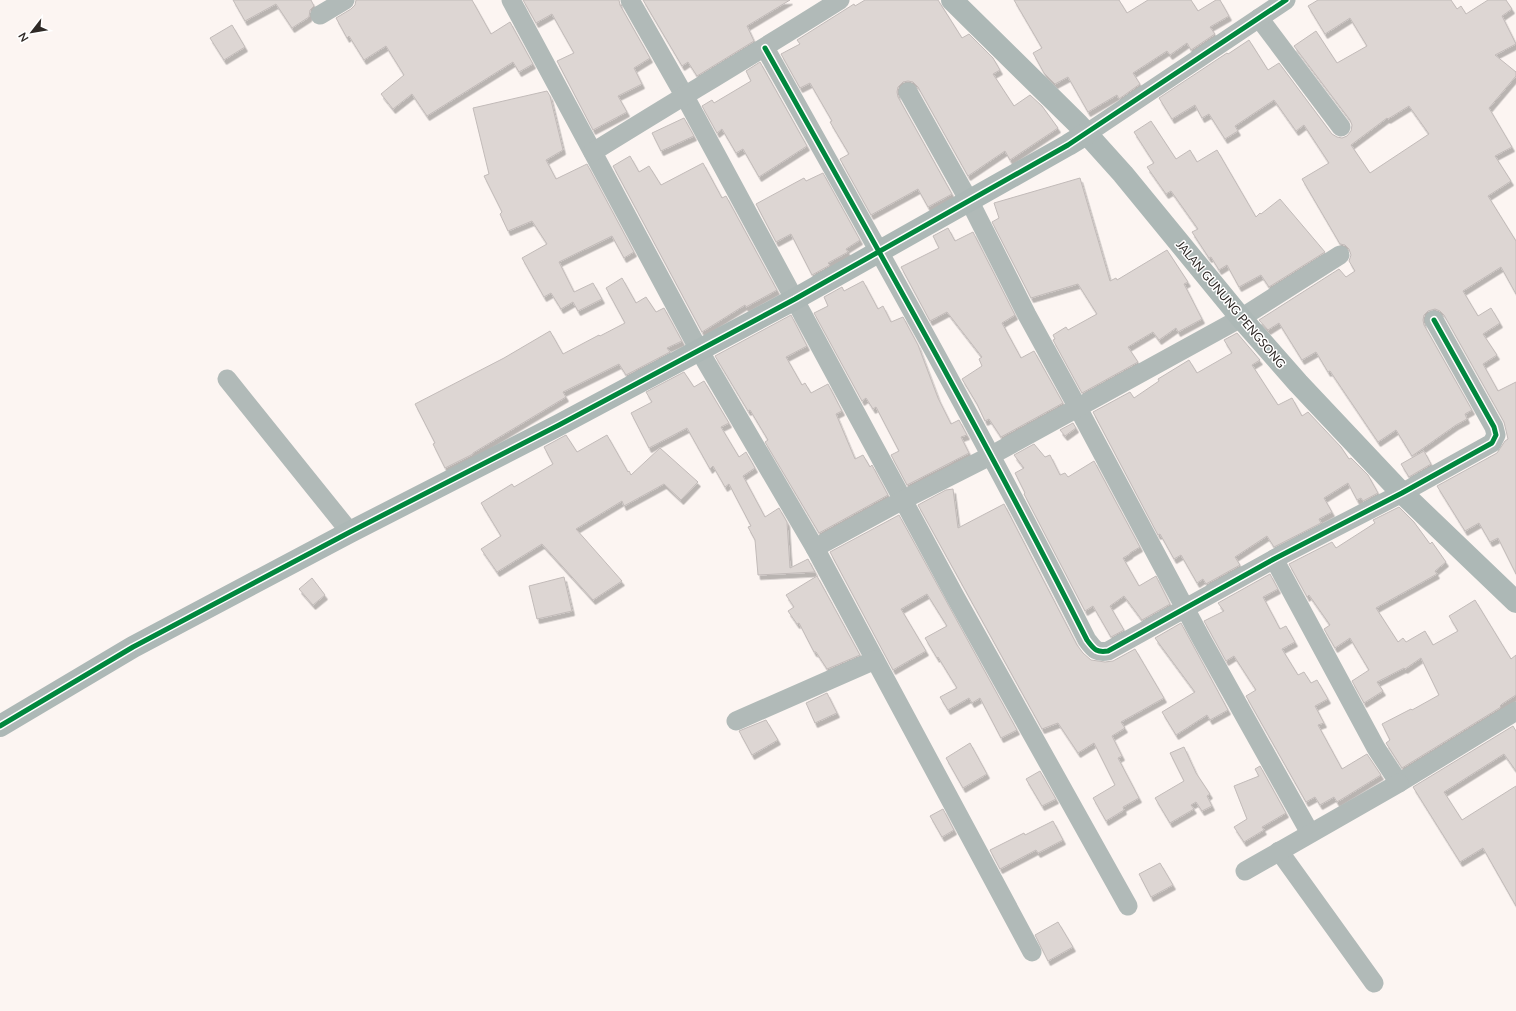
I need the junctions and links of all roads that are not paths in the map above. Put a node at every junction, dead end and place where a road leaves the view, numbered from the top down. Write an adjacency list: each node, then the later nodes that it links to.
1 (345, 0): 7 (street)
2 (511, 0): 14 (street)
3 (630, 0): 11 (street)
4 (840, 0): 9 (street)
5 (952, 0): 13 (street, JALAN GUNUNG PENGSONG)
6 (1286, 0): 8 (street)
7 (320, 14)
8 (1259, 18): 12 (street); 13 (street)
9 (765, 48): 11 (street); 16 (street)
10 (908, 92): 15 (street)
11 (684, 96): 14 (street); 18 (street)
12 (1341, 127)
13 (1086, 134): 15 (street); 19 (street, JALAN GUNUNG PENGSONG)
14 (593, 152): 21 (street)
15 (968, 200): 16 (street); 23 (street)
16 (879, 252): 18 (street); 24 (street)
17 (1340, 255): 19 (street)
18 (795, 300): 21 (street); 26 (street)
19 (1241, 318): 23 (street); 25 (street, JALAN GUNUNG PENGSONG)
20 (1434, 320): 25 (street)
21 (699, 350): 27 (street); 28 (street)
22 (227, 379): 27 (street)
23 (1078, 408): 24 (street); 31 (street)
24 (990, 456): 26 (street); 31 (street)
25 (1402, 493): 29 (street); 30 (street, JALAN GUNUNG PENGSONG)
26 (903, 500): 28 (street); 40 (street)
27 (350, 532): 35 (street)
28 (815, 548): 32 (street)
29 (1274, 559): 31 (street); 36 (street)
30 (1516, 602)
31 (1186, 609): 37 (street)
32 (875, 660): 34 (street); 41 (street)
33 (1516, 711): 36 (street)
34 (736, 721)
35 (0, 726)
36 (1399, 783): 37 (street)
37 (1310, 833): 38 (street)
38 (1279, 851): 39 (street); 42 (street)
39 (1244, 871)
40 (1128, 906)
41 (1032, 952)
42 (1374, 984)

